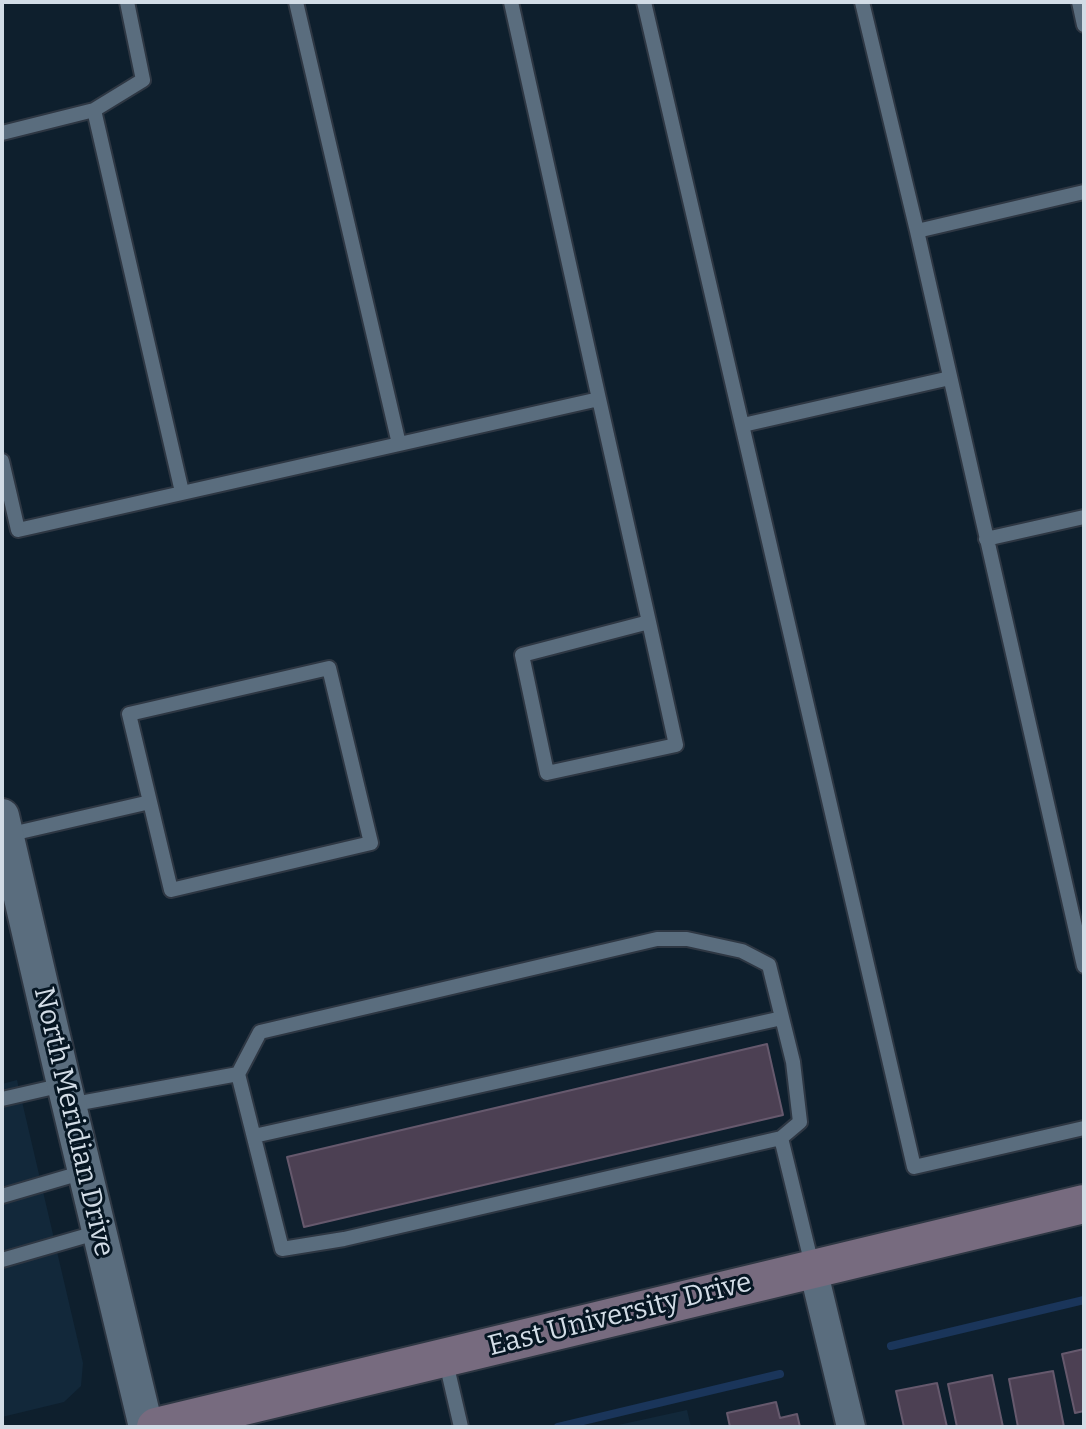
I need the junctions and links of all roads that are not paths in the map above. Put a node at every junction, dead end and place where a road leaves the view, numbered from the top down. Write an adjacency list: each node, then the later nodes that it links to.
1 (127, 2): 8 (lane)
2 (296, 2): 15 (lane)
3 (511, 2): 13 (lane)
4 (644, 2): 14 (lane)
5 (862, 2): 11 (lane)
6 (1079, 2): 7 (lane)
7 (1084, 25)
8 (94, 110): 9 (lane); 17 (lane)
9 (2, 133)
10 (1084, 192): 11 (lane)
11 (917, 231): 12 (lane)
12 (950, 378): 14 (lane); 19 (lane)
13 (599, 399): 15 (lane); 20 (lane)
14 (743, 425): 28 (lane)
15 (399, 444): 17 (lane)
16 (2, 461): 17 (lane)
17 (182, 492)
18 (1084, 517): 19 (lane)
19 (986, 539): 23 (lane)
20 (649, 622): 20 (lane)
21 (150, 802): 21 (lane); 22 (lane)
22 (4, 826): 26 (street, North Meridian Drive)
23 (1084, 966)
24 (782, 1018): 25 (lane); 29 (lane); 30 (lane)
25 (238, 1074): 26 (lane); 29 (lane)
26 (66, 1095): 27 (lane); 31 (street, North Meridian Drive)
27 (2, 1099)
28 (1084, 1128)
29 (254, 1136): 30 (lane)
30 (781, 1138): 36 (lane)
31 (85, 1172): 32 (lane); 34 (street, North Meridian Drive)
32 (2, 1196)
33 (1084, 1204): 36 (main road, East University Drive)
34 (99, 1232): 35 (lane); 38 (street, North Meridian Drive)
35 (2, 1260)
36 (813, 1269): 37 (main road, East University Drive); 41 (street)
37 (445, 1358): 39 (main road, East University Drive); 40 (lane)
38 (146, 1427)
39 (156, 1427)
40 (461, 1427)
41 (851, 1427)

